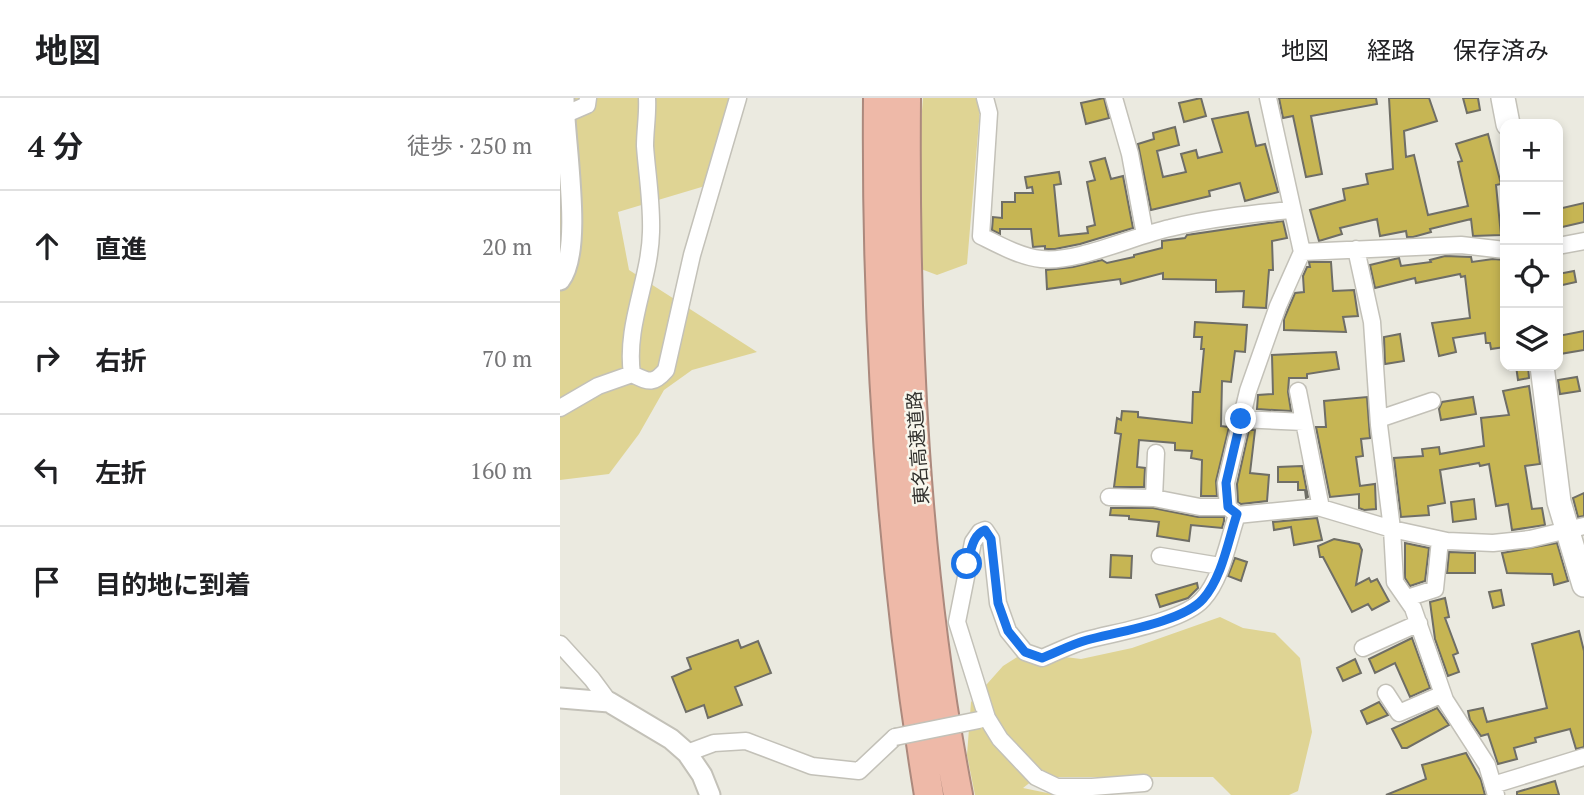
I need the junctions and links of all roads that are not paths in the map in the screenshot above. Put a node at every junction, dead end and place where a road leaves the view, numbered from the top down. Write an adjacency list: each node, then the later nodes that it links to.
1 (588, 98): 10 (street)
2 (647, 98): 21 (street)
3 (738, 98): 21 (street)
4 (878, 98): 53 (highway, 東名高速道路)
5 (906, 98): 54 (highway, 東名高速道路)
6 (985, 98): 13 (street)
7 (1114, 98): 13 (street)
8 (1268, 98): 12 (street)
9 (1503, 98): 11 (main road)
10 (564, 106): 19 (street)
11 (1507, 119)
12 (1291, 210): 13 (street); 18 (street)
13 (1145, 235)
14 (1584, 241): 15 (street)
15 (1563, 245)
16 (1356, 249): 17 (street); 18 (street); 26 (street)
17 (1500, 249)
18 (1302, 252): 25 (street)
19 (560, 281)
20 (1543, 371): 33 (main road)
21 (632, 374): 24 (street)
22 (1298, 391): 27 (street)
23 (1432, 401): 26 (street)
24 (560, 408)
25 (1241, 419): 27 (street); 32 (street)
26 (1379, 419): 34 (street)
27 (1304, 422): 31 (street)
28 (1156, 453): 30 (street)
29 (1109, 498): 30 (street)
30 (1154, 498): 32 (street)
31 (1321, 508): 32 (street); 34 (street)
32 (1232, 511): 37 (street)
33 (1575, 528): 35 (street); 38 (main road)
34 (1392, 529): 35 (street); 39 (street)
35 (1440, 540): 39 (street)
36 (1160, 556): 37 (street)
37 (1220, 566): 47 (street)
38 (1584, 585)
39 (1407, 598): 40 (street)
40 (1419, 623): 42 (street); 44 (street)
41 (560, 644): 46 (street)
42 (1363, 648)
43 (1386, 693): 44 (street)
44 (1444, 694): 51 (street)
45 (560, 698): 46 (street)
46 (609, 702): 48 (street)
47 (983, 719): 48 (street, bridge); 50 (street)
48 (687, 753): 52 (street)
49 (1584, 757): 51 (street)
50 (1144, 783)
51 (1494, 790)
52 (710, 795)
53 (929, 795)
54 (958, 795)

